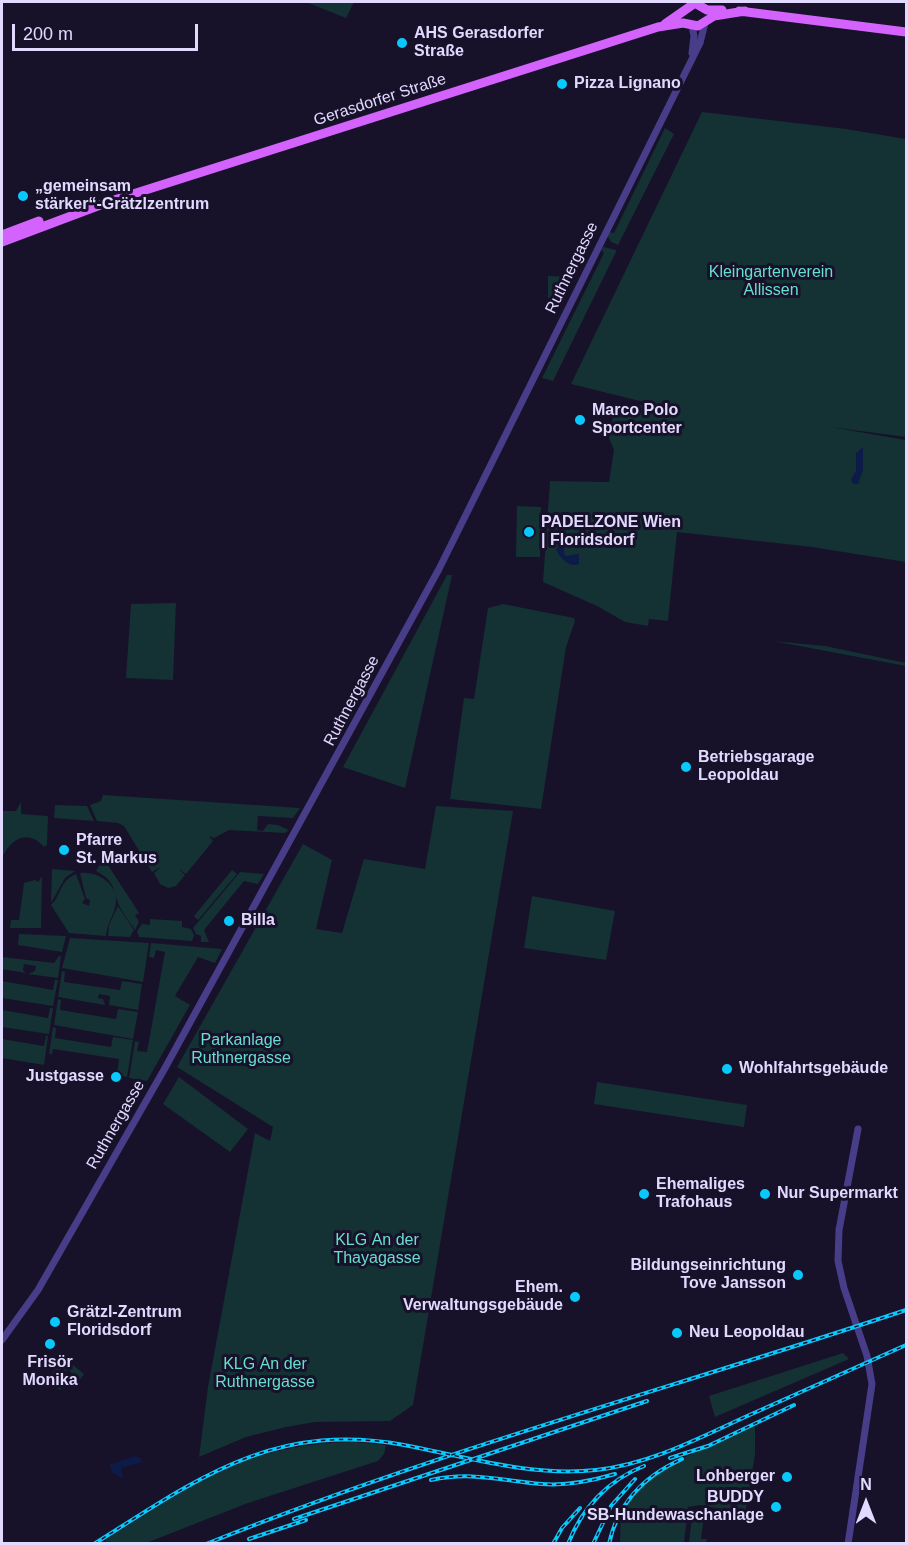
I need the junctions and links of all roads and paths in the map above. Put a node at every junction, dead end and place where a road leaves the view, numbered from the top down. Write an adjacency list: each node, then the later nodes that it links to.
1 (685, 9): 2 (main road, Gerasdorfer Straße); 5 (main road); 6 (main road, Gerasdorfer Straße)
2 (707, 10): 3 (main road, Gerasdorfer Straße); 4 (main road)
3 (745, 11): 4 (main road, Gerasdorfer Straße); 7 (main road, Gerasdorfer Straße)
4 (705, 22): 5 (main road, Gerasdorfer Straße); 8 (street, Ruthnergasse)
5 (690, 25): 6 (main road, Gerasdorfer Straße); 8 (street, Ruthnergasse)
6 (658, 27): 9 (main road, Gerasdorfer Straße)
7 (906, 32)
8 (691, 55): 13 (street, Ruthnergasse)
9 (111, 201): 10 (main road, Gerasdorfer Straße); 11 (main road, Gerasdorfer Straße)
10 (2, 235)
11 (2, 242)
12 (858, 1129): 14 (street)
13 (2, 1340)
14 (848, 1544)

